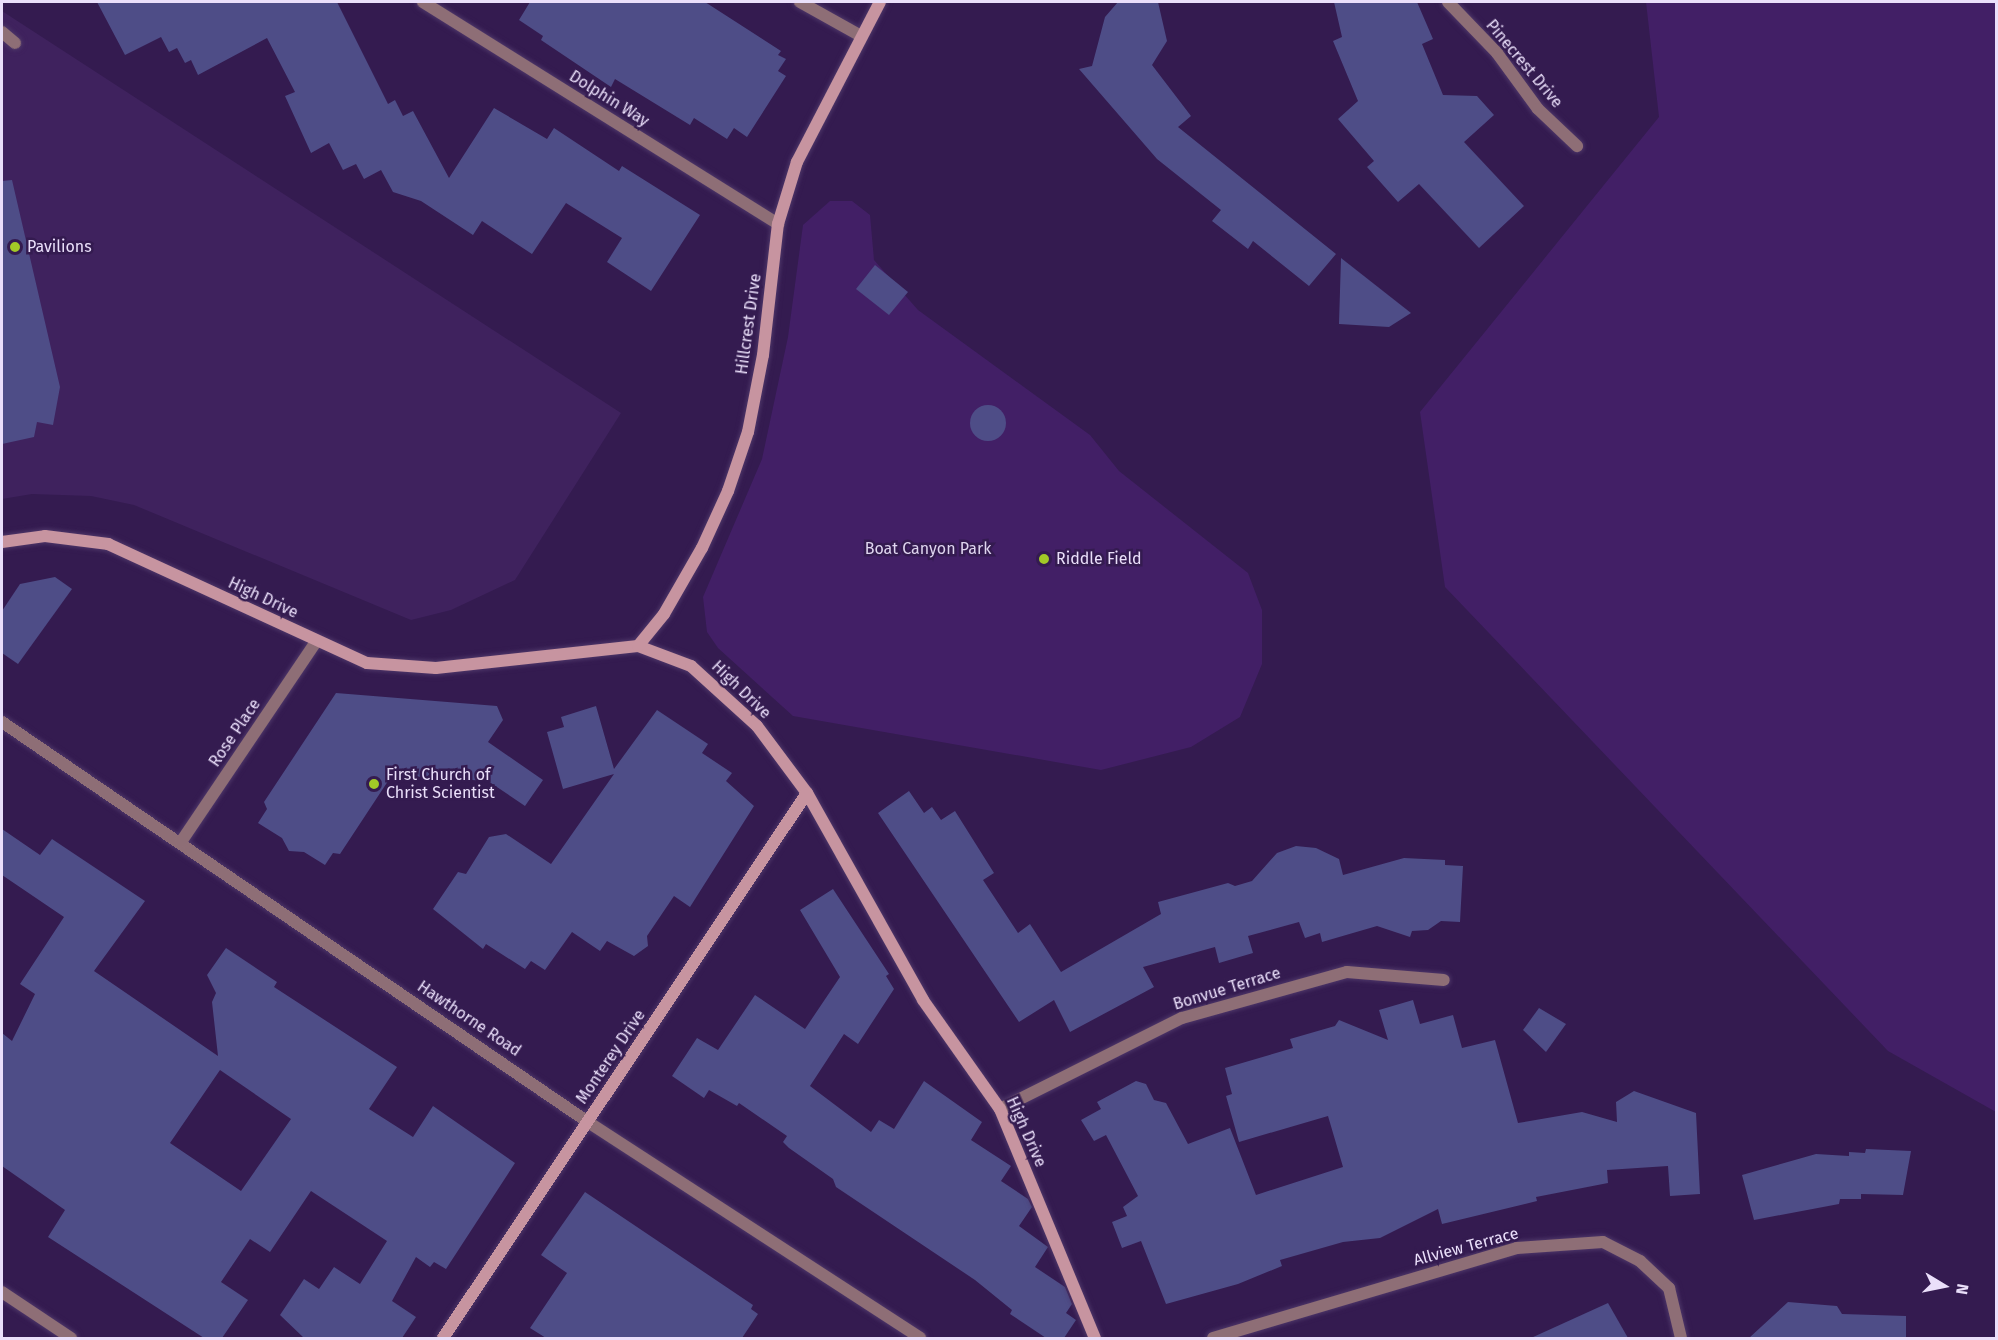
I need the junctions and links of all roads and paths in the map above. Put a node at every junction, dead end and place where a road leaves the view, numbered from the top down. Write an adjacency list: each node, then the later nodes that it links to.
1 (423, 2): 9 (street, Dolphin Way)
2 (800, 2): 6 (street)
3 (880, 2): 6 (street, Hillcrest Drive)
4 (1448, 2): 8 (street, Pinecrest Drive)
5 (2, 32): 7 (street)
6 (859, 36): 9 (street, Hillcrest Drive)
7 (15, 43)
8 (1577, 146)
9 (778, 224): 12 (street, Hillcrest Drive)
10 (2, 542): 11 (street, High Drive)
11 (316, 642): 12 (street, High Drive); 15 (street, Rose Place)
12 (638, 646): 14 (street, High Drive)
13 (2, 723): 15 (street, Hawthorne Road)
14 (807, 793): 17 (street, High Drive); 18 (street, Monterey Drive)
15 (181, 842): 18 (street, Hawthorne Road)
16 (1444, 980): 17 (street, Bonvue Terrace)
17 (1000, 1109): 23 (street, High Drive)
18 (588, 1122): 21 (street, Monterey Drive); 22 (street, Hawthorne Road)
19 (2, 1292): 20 (street)
20 (71, 1338)
21 (443, 1338)
22 (920, 1338)
23 (1095, 1338)
24 (1213, 1338): 25 (street, Allview Terrace)
25 (1681, 1338)

